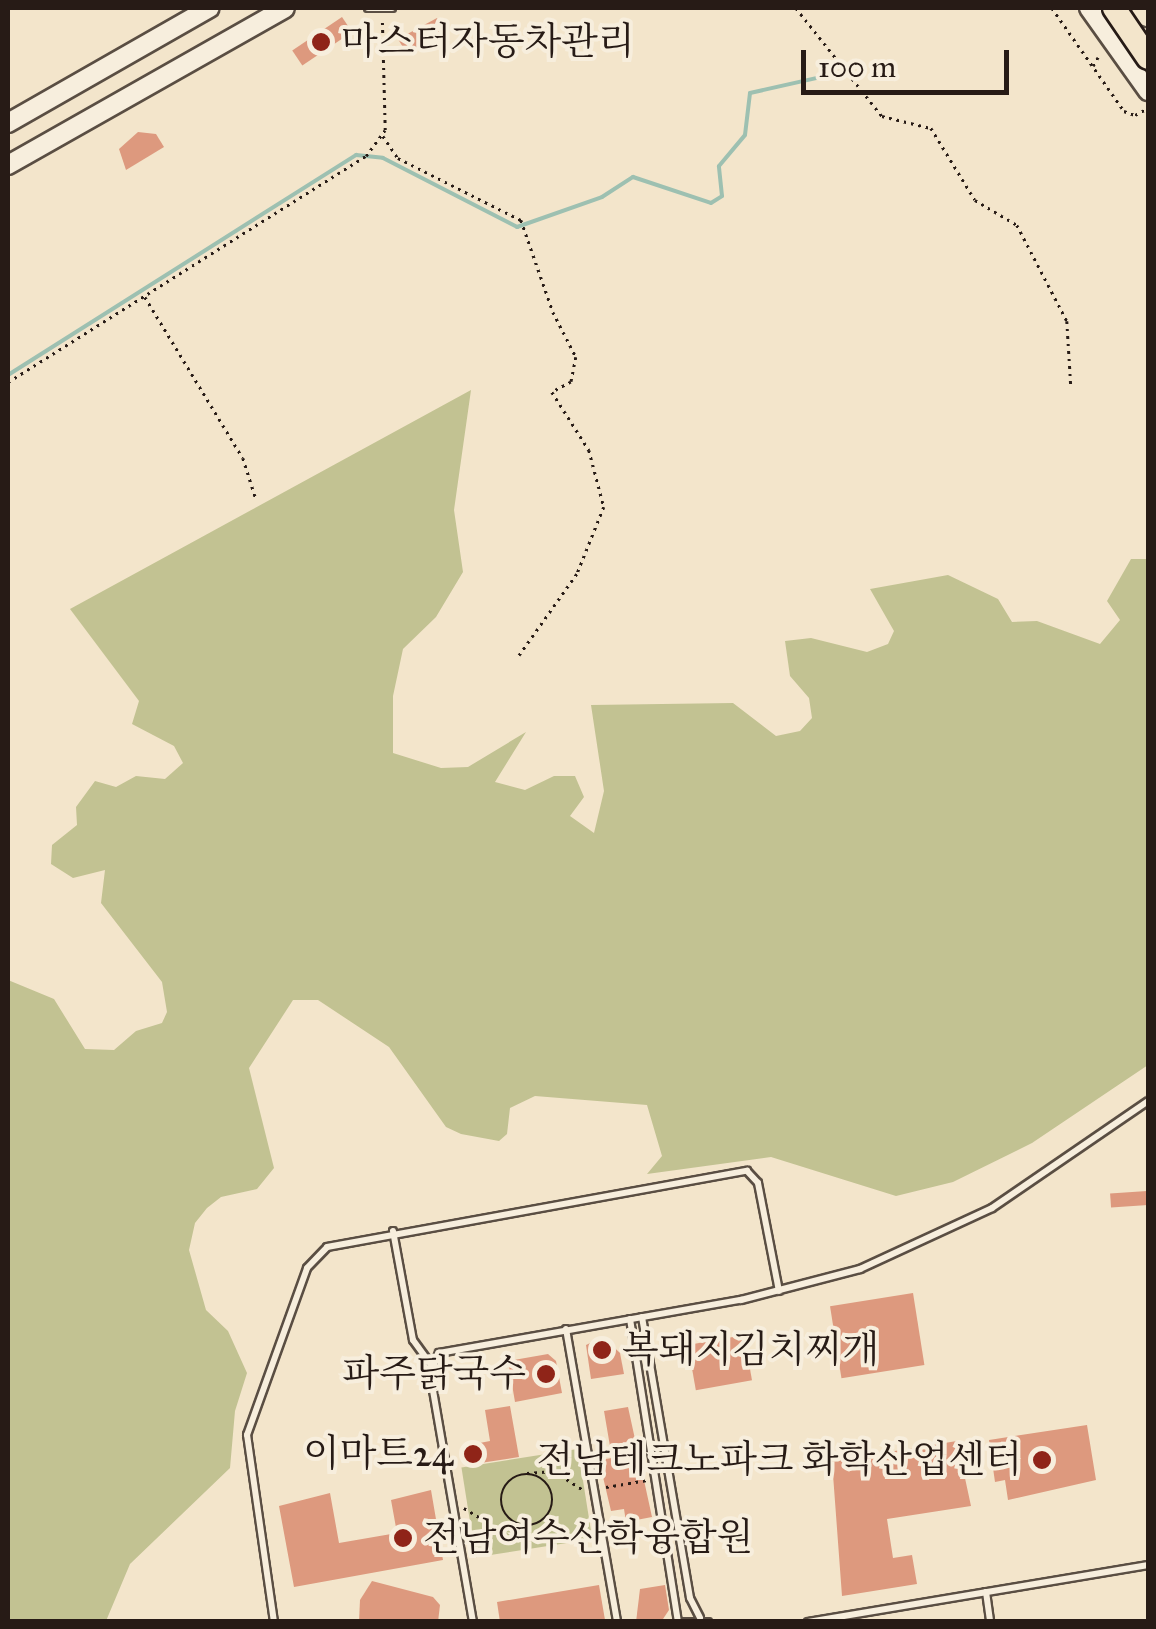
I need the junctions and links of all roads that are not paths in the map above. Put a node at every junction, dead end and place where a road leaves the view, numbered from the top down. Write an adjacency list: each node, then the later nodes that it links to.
1 (210, 8): 12 (street)
2 (284, 8): 13 (street)
3 (368, 8): 8 (lane)
4 (392, 8): 8 (lane)
5 (1089, 8): 11 (street)
6 (1114, 8): 10 (highway, bridge)
7 (1144, 8): 9 (highway)
8 (381, 10)
9 (1148, 15)
10 (1148, 58)
11 (1148, 91)
12 (8, 123)
13 (8, 165)
14 (1148, 1101): 16 (lane)
15 (393, 1231): 16 (lane); 20 (lane); 24 (lane)
16 (779, 1292): 17 (lane)
17 (642, 1317): 18 (lane); 23 (lane)
18 (630, 1318): 19 (lane); 27 (lane)
19 (566, 1329): 20 (lane); 26 (lane)
20 (431, 1365): 25 (lane)
21 (1148, 1565): 22 (lane)
22 (986, 1592): 28 (lane); 29 (lane)
23 (704, 1620): 27 (lane)
24 (274, 1622)
25 (473, 1622)
26 (616, 1622)
27 (679, 1622)
28 (808, 1622)
29 (990, 1622)

